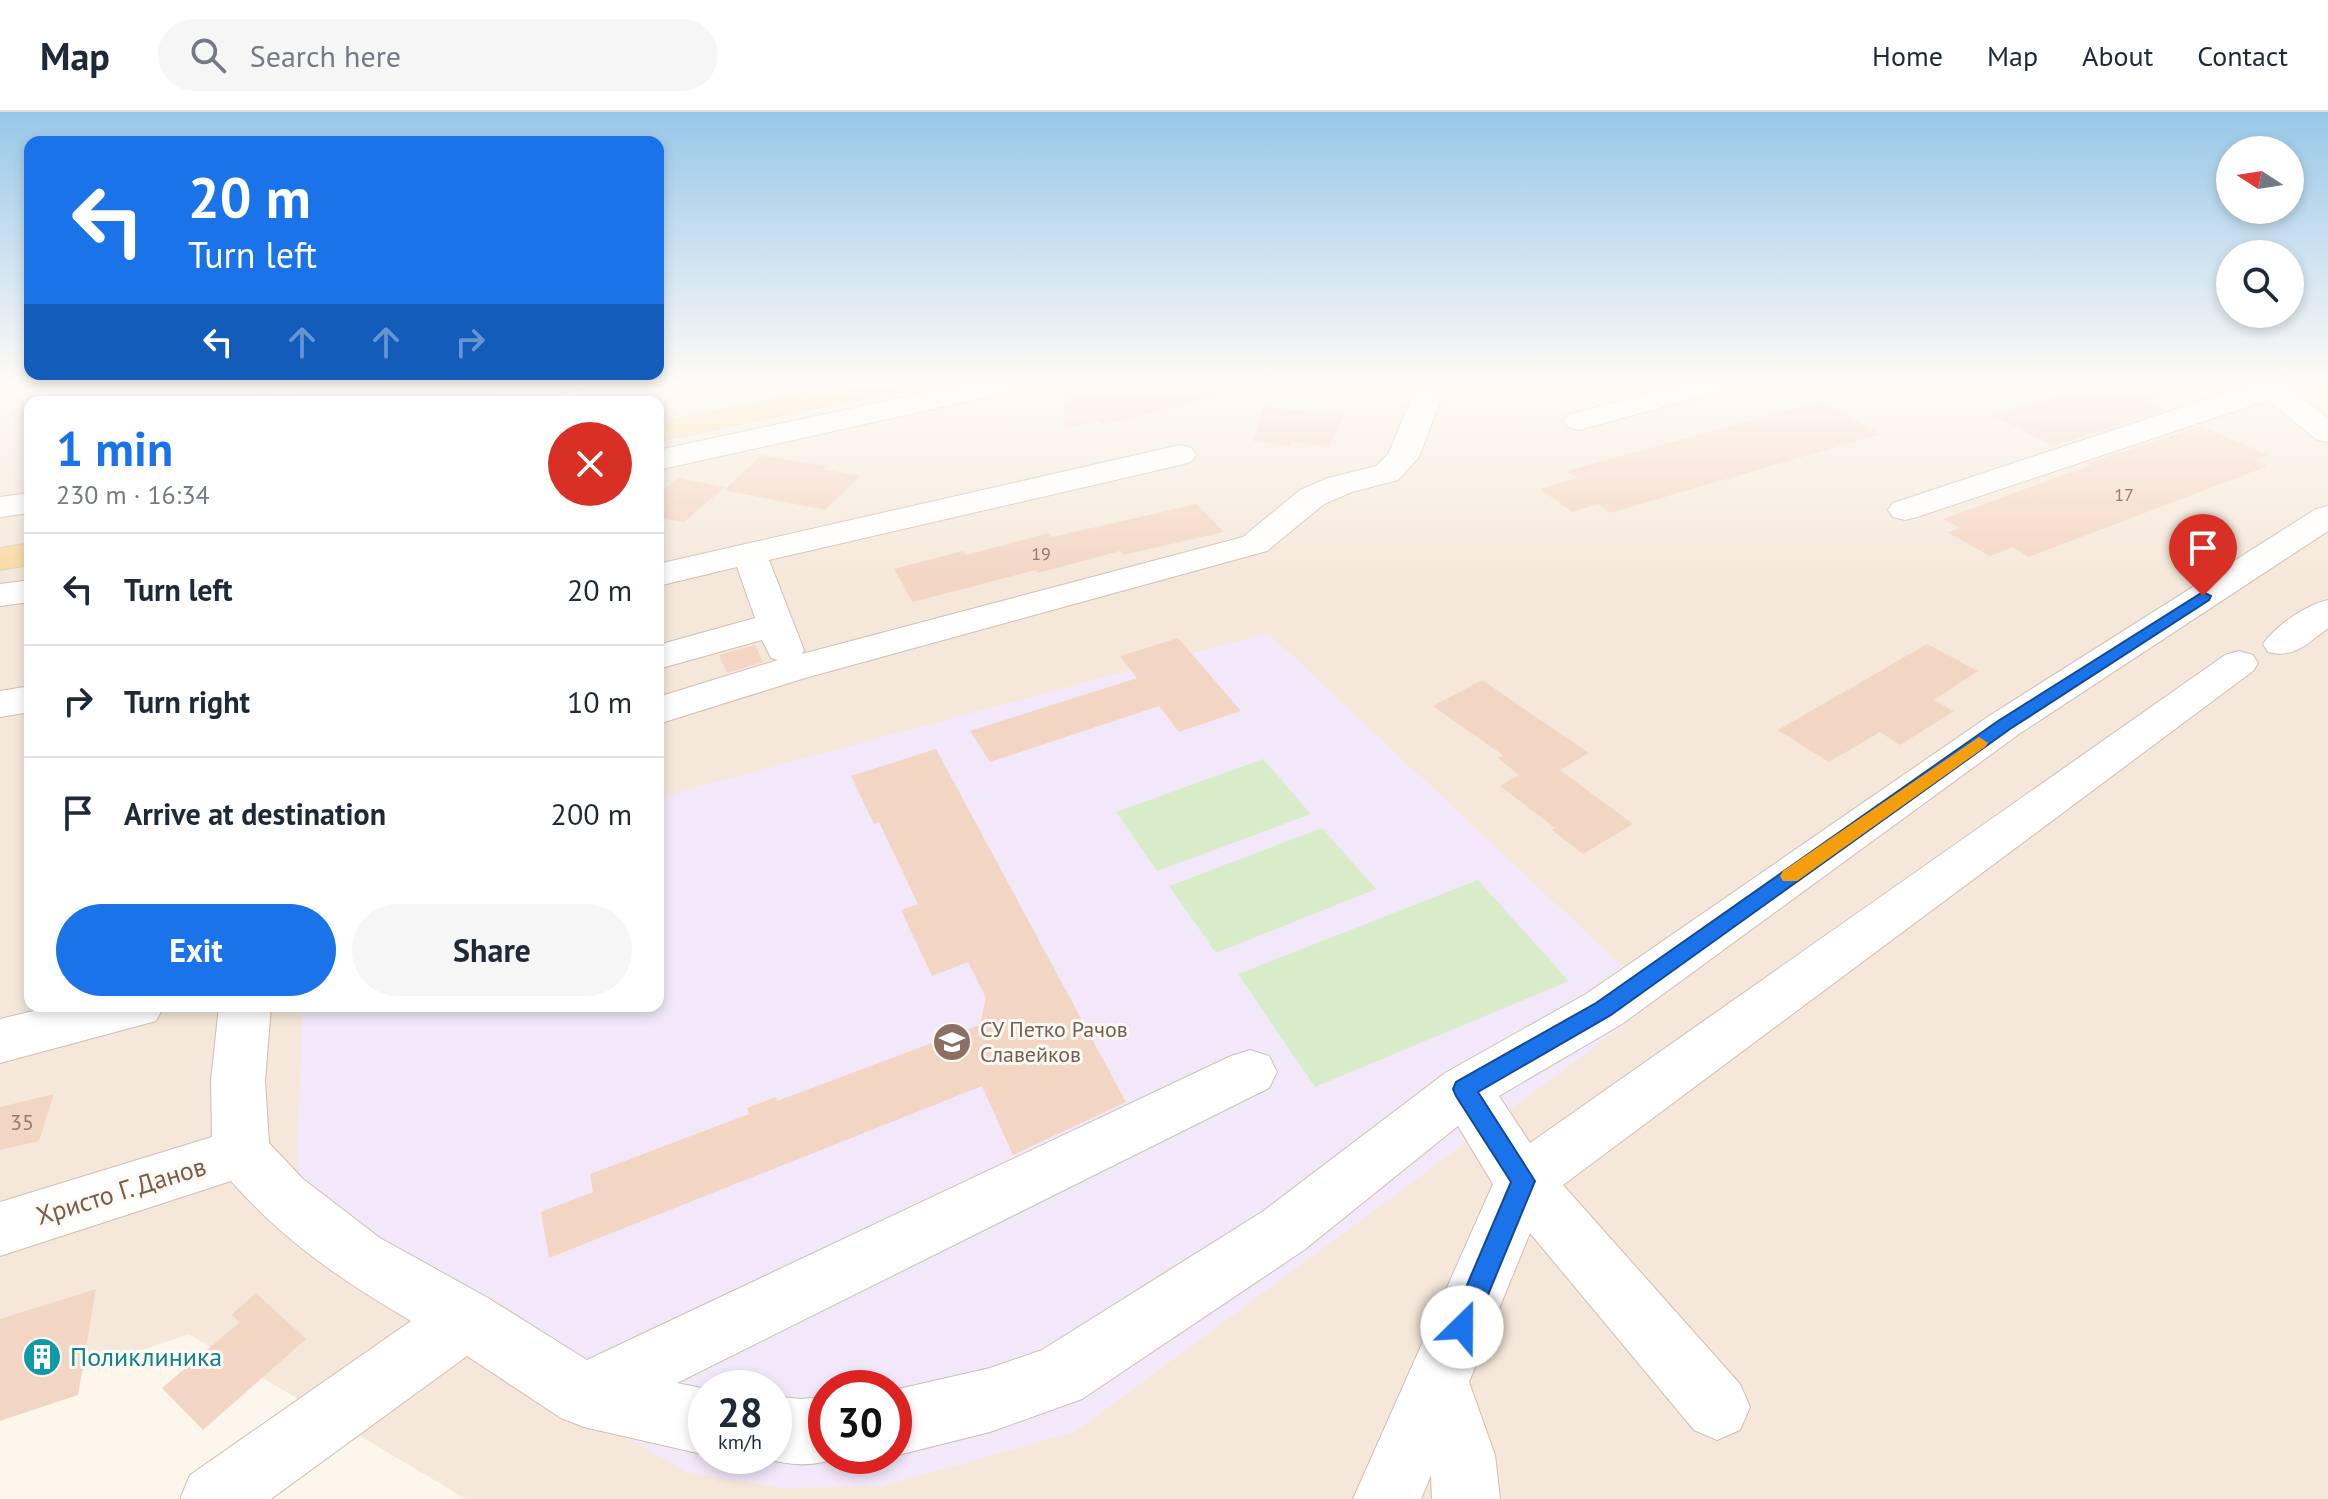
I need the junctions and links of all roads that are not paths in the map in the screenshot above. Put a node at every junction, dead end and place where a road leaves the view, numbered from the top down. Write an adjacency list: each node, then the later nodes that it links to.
1 (709, 449): 5 (street)
2 (1406, 449): 23 (street)
3 (2085, 449): 8 (street)
4 (1180, 455): 13 (street)
5 (664, 459)
6 (24, 504): 7 (street)
7 (0, 507)
8 (1905, 510)
9 (2328, 516): 31 (street)
10 (24, 530): 11 (main road)
11 (0, 534)
12 (24, 555): 14 (main road)
13 (750, 555): 15 (street); 19 (street)
14 (0, 559)
15 (664, 574)
16 (24, 592): 17 (street)
17 (0, 595)
18 (2328, 611): 20 (street)
19 (776, 624): 21 (street); 23 (street)
20 (2282, 644)
21 (664, 655)
22 (2239, 663): 33 (street)
23 (791, 669): 26 (street)
24 (24, 700): 25 (street)
25 (0, 704)
26 (664, 709)
27 (114, 1012): 29 (street)
28 (244, 1012): 32 (street)
29 (0, 1041)
30 (1250, 1072): 37 (street)
31 (1464, 1089): 33 (street); 40 (street)
32 (241, 1153): 34 (street, Христо Г. Данов); 35 (street)
33 (1523, 1181): 36 (street); 38 (street)
34 (0, 1229)
35 (466, 1319): 37 (street); 41 (street)
36 (1438, 1385): 42 (street); 43 (street)
37 (584, 1395): 39 (street)
38 (1717, 1407)
39 (688, 1418)
40 (912, 1419)
41 (214, 1499)
42 (1387, 1499)
43 (1466, 1499)

